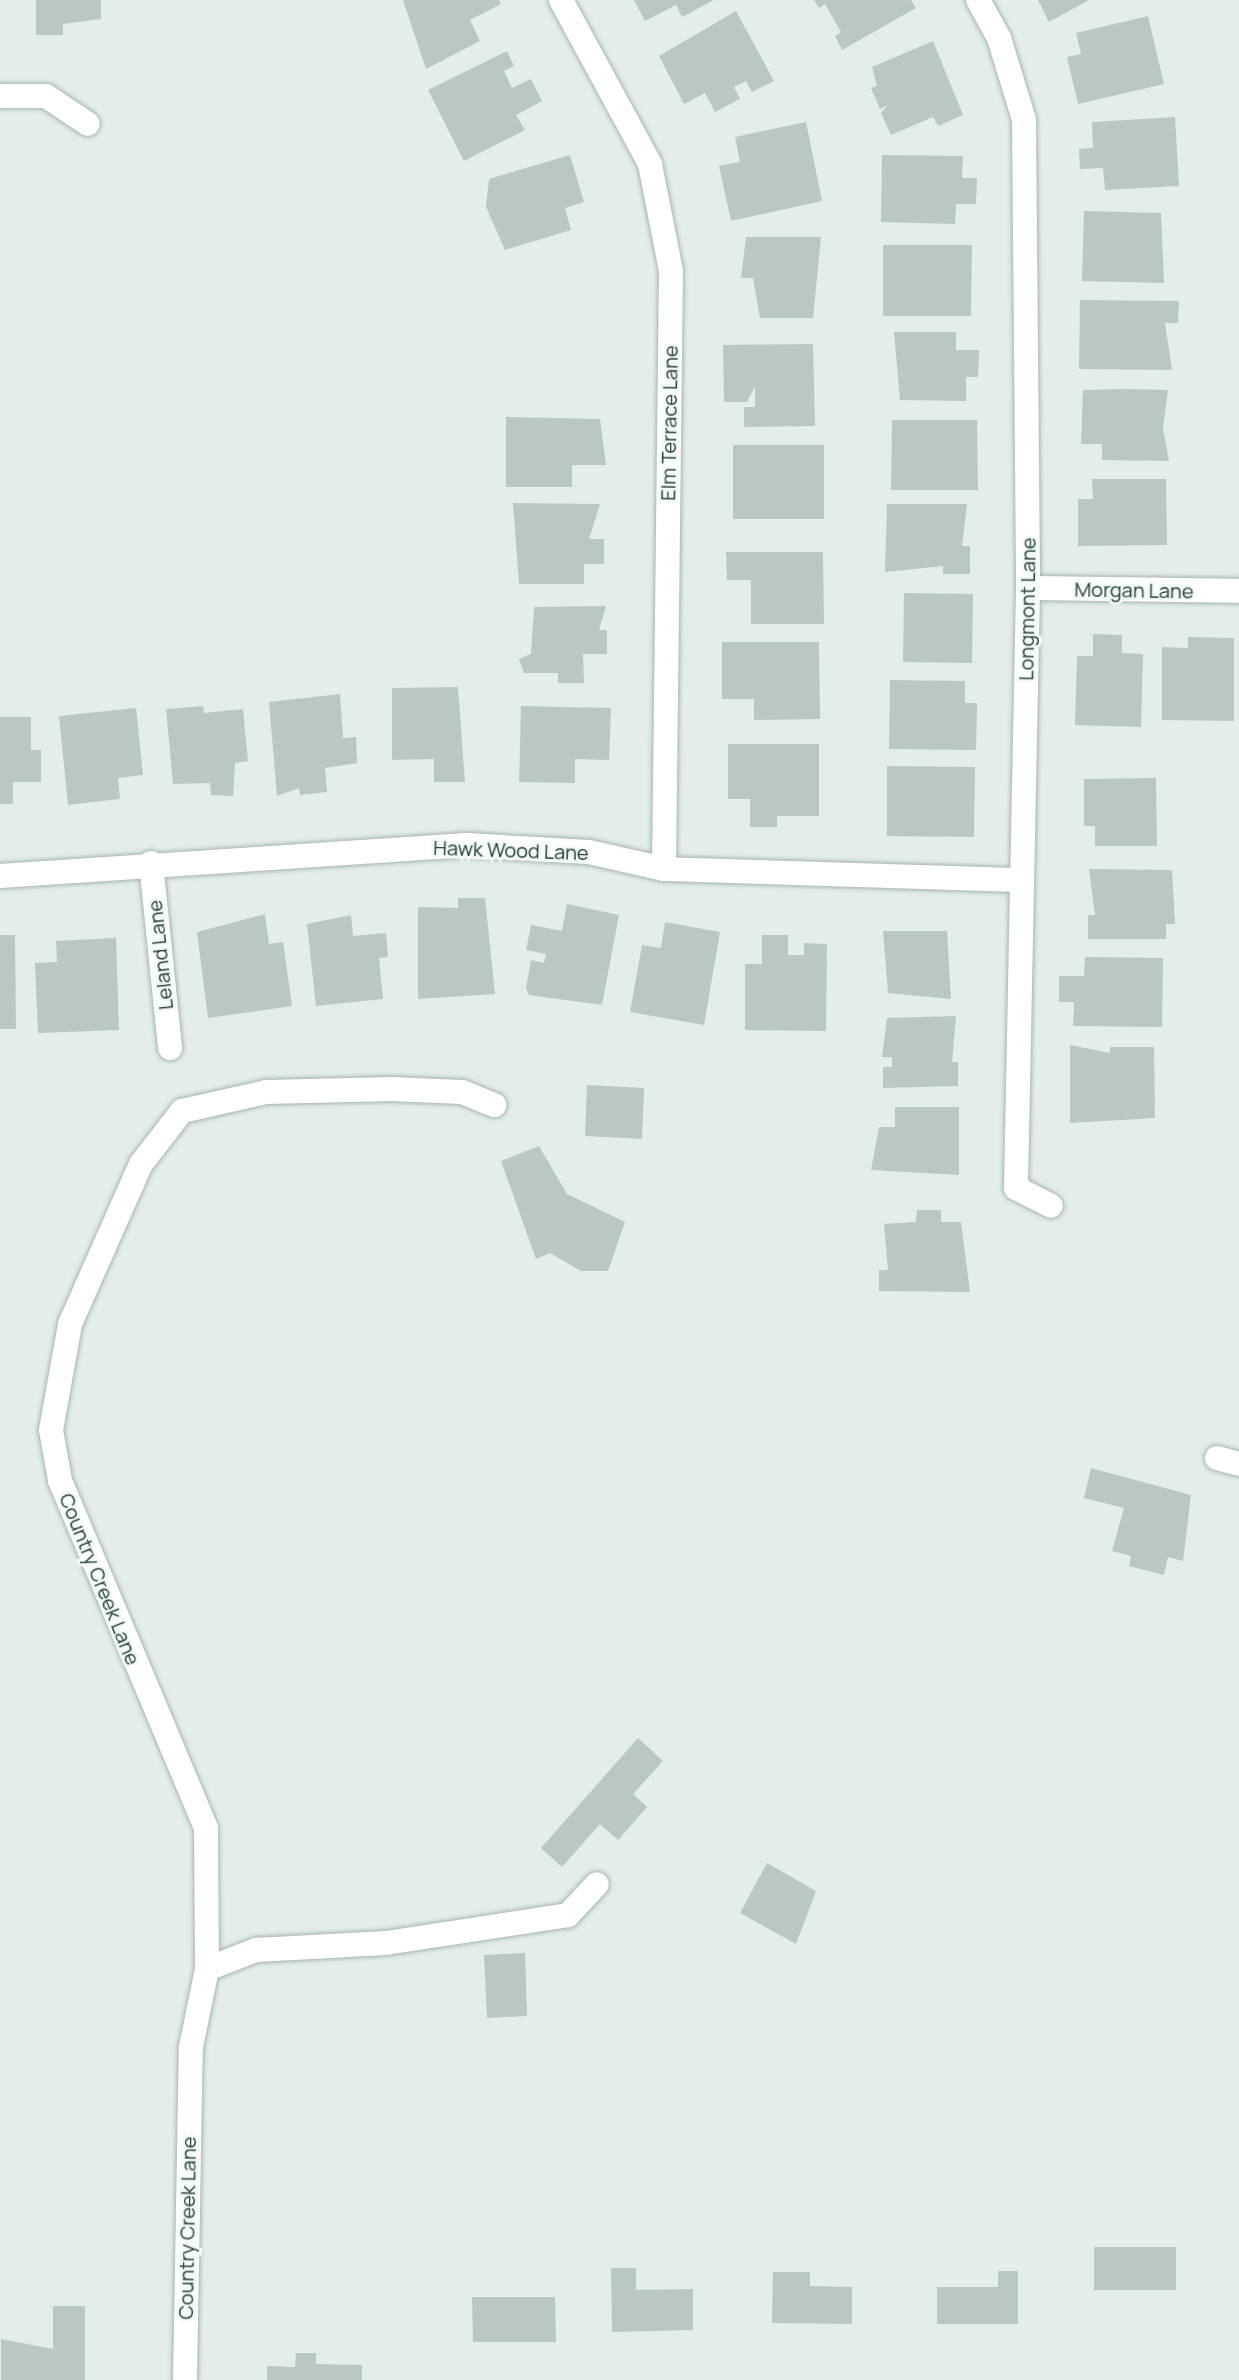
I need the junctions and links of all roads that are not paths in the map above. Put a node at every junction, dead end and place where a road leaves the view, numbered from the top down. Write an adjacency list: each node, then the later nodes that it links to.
1 (561, 0): 8 (street, Elm Terrace Lane)
2 (978, 0): 5 (street, Longmont Lane)
3 (0, 96): 4 (street)
4 (88, 124)
5 (1028, 588): 6 (street, Morgan Lane); 10 (street, Longmont Lane)
6 (1239, 591)
7 (151, 863): 8 (street, Hawk Wood Lane); 9 (street, Hawk Wood Lane); 11 (street, Leland Lane)
8 (664, 869): 10 (street, Hawk Wood Lane)
9 (0, 876)
10 (1021, 880): 13 (street, Longmont Lane)
11 (170, 1048)
12 (494, 1105): 15 (street, Country Creek Lane)
13 (1051, 1206)
14 (597, 1884): 15 (street)
15 (207, 1969): 16 (street, Country Creek Lane)
16 (185, 2380)

